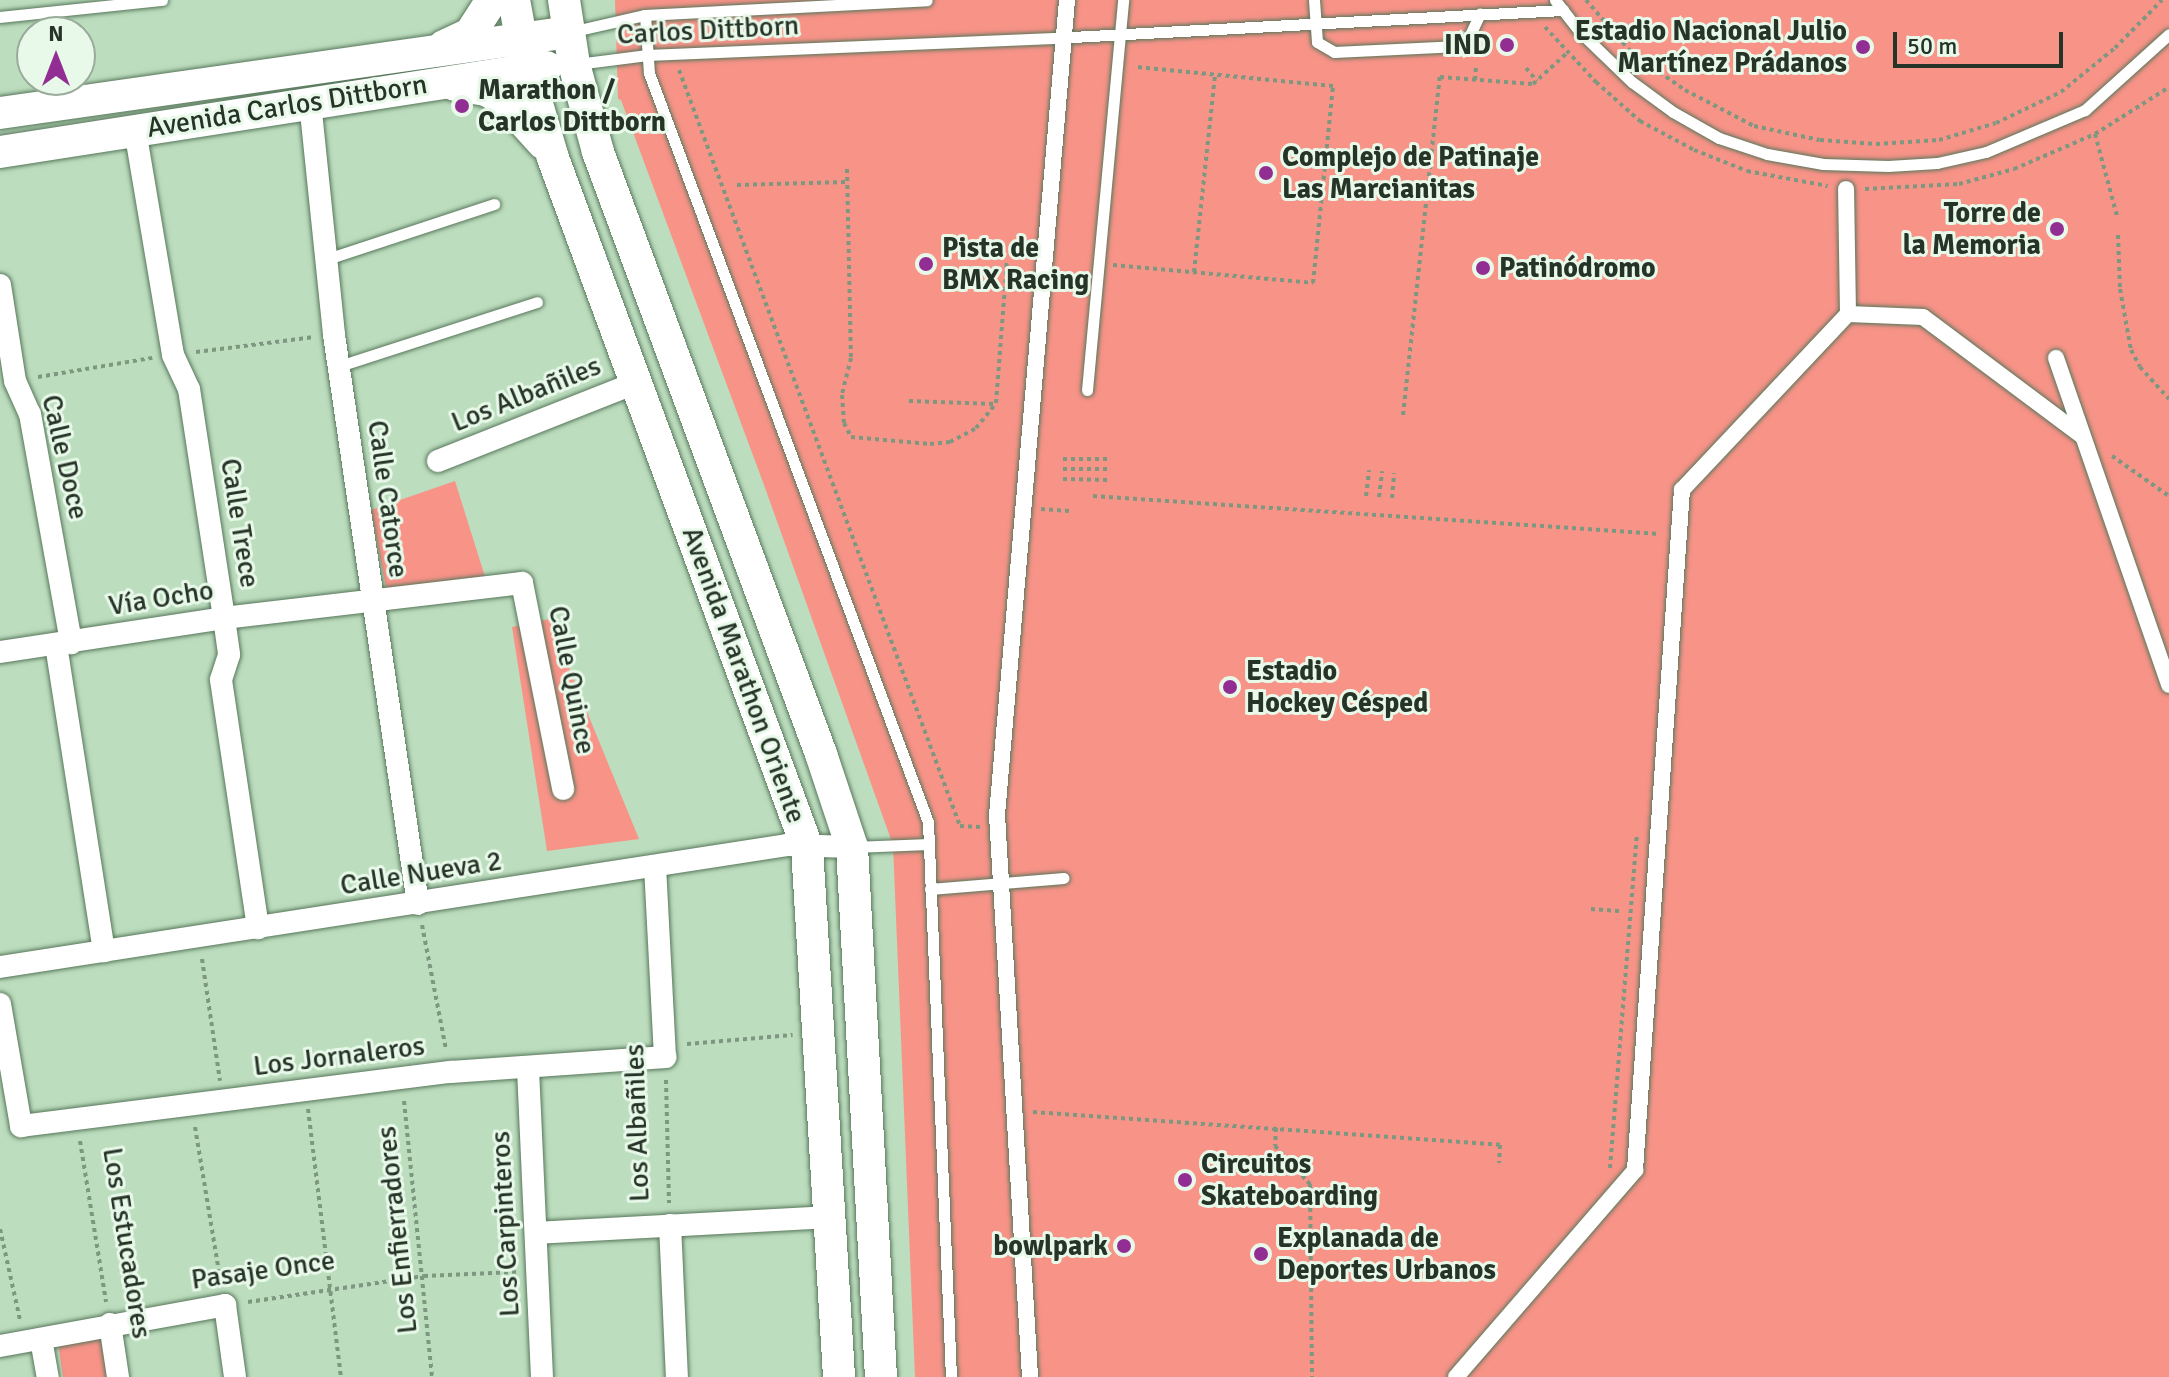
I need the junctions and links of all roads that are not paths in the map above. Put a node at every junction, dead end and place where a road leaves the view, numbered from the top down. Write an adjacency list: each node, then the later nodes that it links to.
1 (162, 0): 12 (lane)
2 (492, 0): 19 (main road)
3 (514, 0): 18 (main road, Avenida Marathon Oriente)
4 (564, 0): 14 (main road, Avenida Marathon Oriente)
5 (927, 0): 11 (lane, Carlos Dittborn)
6 (1067, 0): 17 (street)
7 (1123, 0): 15 (lane)
8 (1314, 0): 13 (lane)
9 (1559, 5): 10 (lane, Carlos Dittborn); 16 (lane)
10 (1480, 13): 13 (lane, Carlos Dittborn); 13 (lane)
11 (645, 15): 14 (lane, Carlos Dittborn); 20 (lane)
12 (0, 17)
13 (1315, 22): 15 (lane, Carlos Dittborn)
14 (569, 32): 18 (main road, Avenida Carlos Dittborn); 21 (main road, Avenida Marathon Oriente)
15 (1119, 34): 17 (lane, Carlos Dittborn); 38 (lane)
16 (2169, 34)
17 (1064, 37): 20 (lane, Carlos Dittborn); 55 (street)
18 (520, 39): 19 (main road, Avenida Carlos Dittborn); 22 (main road, Avenida Marathon Oriente)
19 (434, 50): 25 (main road, Avenida Carlos Dittborn)
20 (647, 55): 21 (lane, Carlos Dittborn); 50 (lane)
21 (574, 64): 22 (main road, Avenida Carlos Dittborn); 41 (main road, Avenida Marathon Oriente)
22 (527, 70): 23 (main road, Avenida Carlos Dittborn); 28 (main road, Avenida Marathon Oriente)
23 (436, 83): 24 (main road, Avenida Carlos Dittborn); 28 (main road)
24 (310, 102): 26 (main road, Avenida Carlos Dittborn); 31 (street, Calle Catorce)
25 (0, 113)
26 (135, 130): 27 (main road, Avenida Carlos Dittborn); 45 (street, Calle Trece)
27 (0, 152)
28 (553, 158): 37 (main road, Avenida Marathon Oriente)
29 (1846, 189): 34 (street)
30 (494, 204): 31 (lane)
31 (327, 259): 36 (street, Calle Catorce)
32 (0, 285): 46 (street, Calle Doce)
33 (537, 302): 36 (lane)
34 (1848, 314): 39 (street); 79 (street)
35 (2056, 358): 39 (street)
36 (339, 366): 44 (street, Calle Catorce)
37 (635, 383): 40 (street, Los Albañiles); 42 (main road, Avenida Marathon Oriente)
38 (1087, 390)
39 (2084, 437): 48 (street)
40 (438, 461)
41 (749, 561): 42 (main road); 52 (main road, Avenida Marathon Oriente)
42 (709, 579): 51 (main road, Avenida Marathon Oriente)
43 (522, 583): 44 (street, Vía Ocho); 49 (street, Calle Quince)
44 (373, 604): 45 (street, Vía Ocho); 57 (street, Calle Catorce)
45 (224, 618): 46 (street, Vía Ocho); 58 (street, Calle Trece)
46 (64, 644): 47 (street, Vía Ocho); 59 (street, Calle Doce)
47 (0, 652)
48 (2169, 685)
49 (563, 789)
50 (929, 844): 52 (lane); 56 (lane)
51 (807, 847): 52 (street, Calle Nueva 2); 53 (street, Calle Nueva 2); 64 (main road, Avenida Marathon Oriente)
52 (852, 847): 76 (main road, Avenida Marathon Oriente)
53 (655, 867): 57 (street, Calle Nueva 2); 62 (street, Los Albañiles)
54 (1064, 878): 55 (lane)
55 (1001, 882): 56 (lane); 78 (street)
56 (930, 889): 77 (lane)
57 (418, 904): 58 (street, Calle Nueva 2)
58 (258, 928): 59 (street, Calle Nueva 2)
59 (104, 951): 60 (street, Calle Nueva 2)
60 (0, 967)
61 (0, 1004): 63 (street, Los Jornaleros)
62 (665, 1051): 63 (street, Los Jornaleros)
63 (528, 1069): 66 (street, Los Carpinteros)
64 (829, 1217): 65 (street); 75 (main road, Avenida Marathon Oriente)
65 (670, 1225): 66 (street); 74 (street, Los Albañiles)
66 (536, 1233): 73 (street, Los Carpinteros)
67 (110, 1324): 68 (street, Pasaje Once); 71 (street, Los Estucadores); 72 (street, Pasaje Once)
68 (33, 1340): 69 (street, Pasaje Once); 70 (street)
69 (0, 1346)
70 (48, 1377)
71 (118, 1377)
72 (235, 1377)
73 (542, 1377)
74 (677, 1377)
75 (839, 1377)
76 (881, 1377)
77 (951, 1377)
78 (1030, 1377)
79 (1456, 1377)

